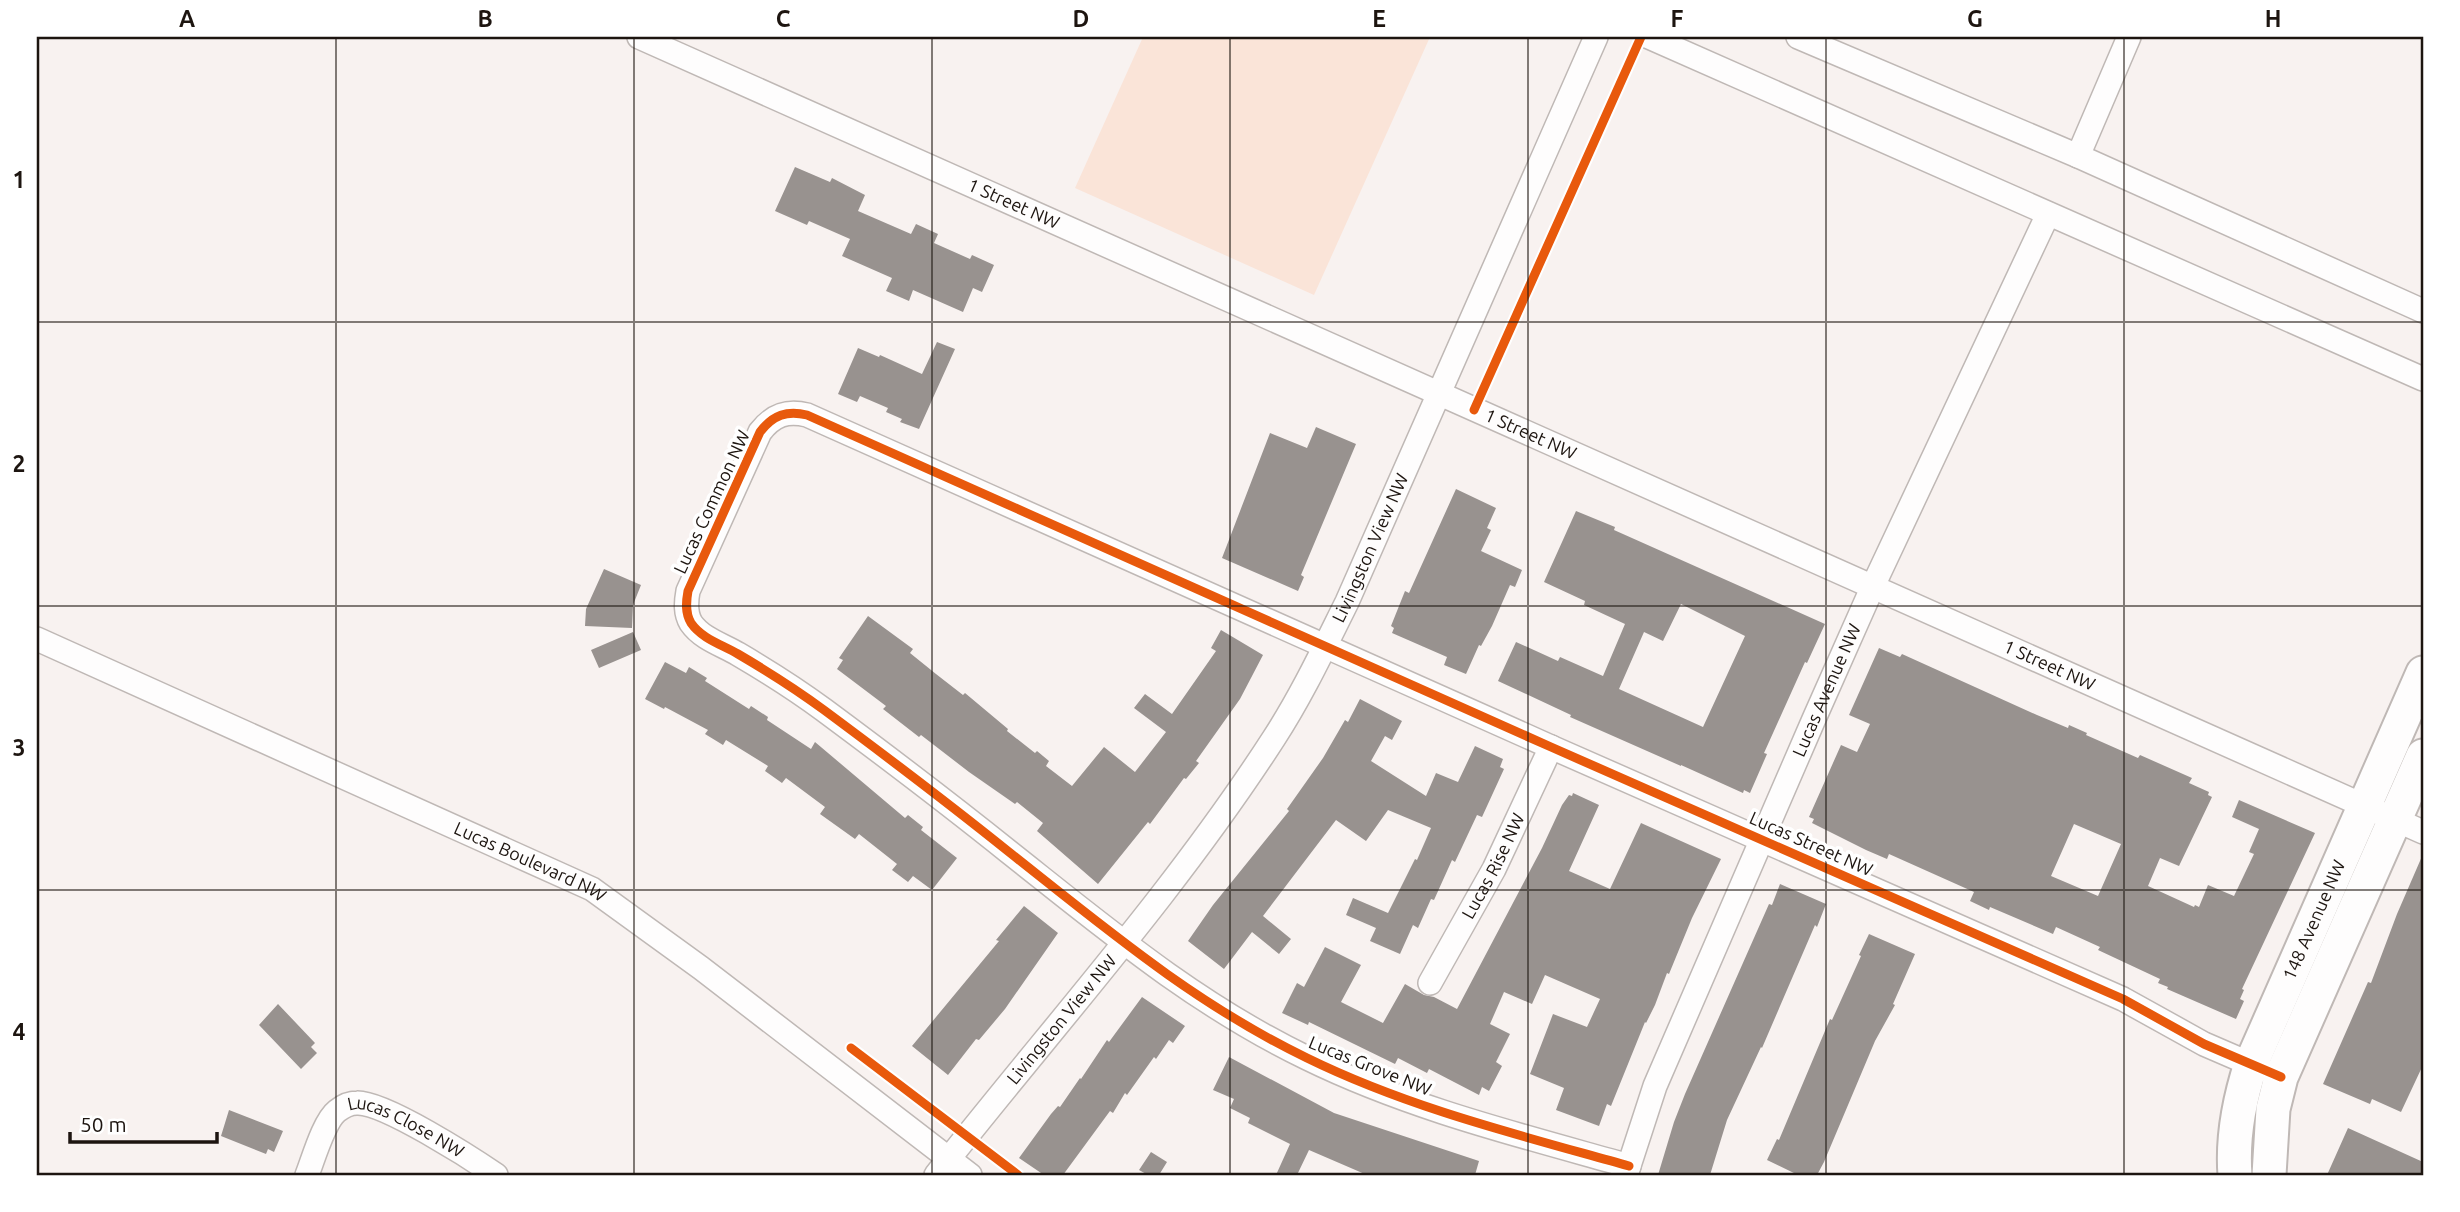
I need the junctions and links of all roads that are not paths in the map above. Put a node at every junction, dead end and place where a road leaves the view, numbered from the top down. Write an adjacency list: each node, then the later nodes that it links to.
1 (639, 37): 10 (street, 1 Street NW)
2 (1596, 37): 10 (street, Livingston View NW)
3 (1648, 37): 7 (street)
4 (1798, 37): 6 (street)
5 (2129, 37): 6 (street)
6 (2078, 156): 8 (street)
7 (2048, 214): 9 (street); 11 (street, Lucas Avenue NW)
8 (2423, 311)
9 (2423, 379)
10 (1437, 394): 11 (street, 1 Street NW); 13 (street, Livingston View NW)
11 (1873, 586): 17 (street, 1 Street NW); 18 (street, Lucas Avenue NW)
12 (37, 639): 23 (street, Lucas Boulevard NW)
13 (1325, 646): 15 (street, Lucas Street NW); 19 (street, Livingston View NW); 19 (street, Lucas Common NW)
14 (2423, 673): 17 (street, 148 Avenue NW)
15 (1550, 747): 18 (street, Lucas Street NW); 20 (street, Lucas Rise NW)
16 (2423, 756): 17 (street, 148 Avenue NW)
17 (2395, 819): 21 (street, 148 Avenue NW); 22 (street, 148 Avenue NW)
18 (1762, 840): 21 (street, Lucas Street NW); 24 (street, Lucas Avenue NW)
19 (1123, 943): 23 (street, Livingston View NW); 24 (street, Lucas Grove NW)
20 (1430, 984)
21 (2251, 1064): 22 (street, Lucas Street NW); 28 (street, 148 Avenue NW)
22 (2281, 1077): 29 (street, 148 Avenue NW)
23 (942, 1167): 27 (street, Lucas Boulevard NW)
24 (1628, 1171)
25 (307, 1175): 26 (street, Lucas Close NW)
26 (496, 1175)
27 (970, 1175)
28 (2235, 1175)
29 (2269, 1175)

